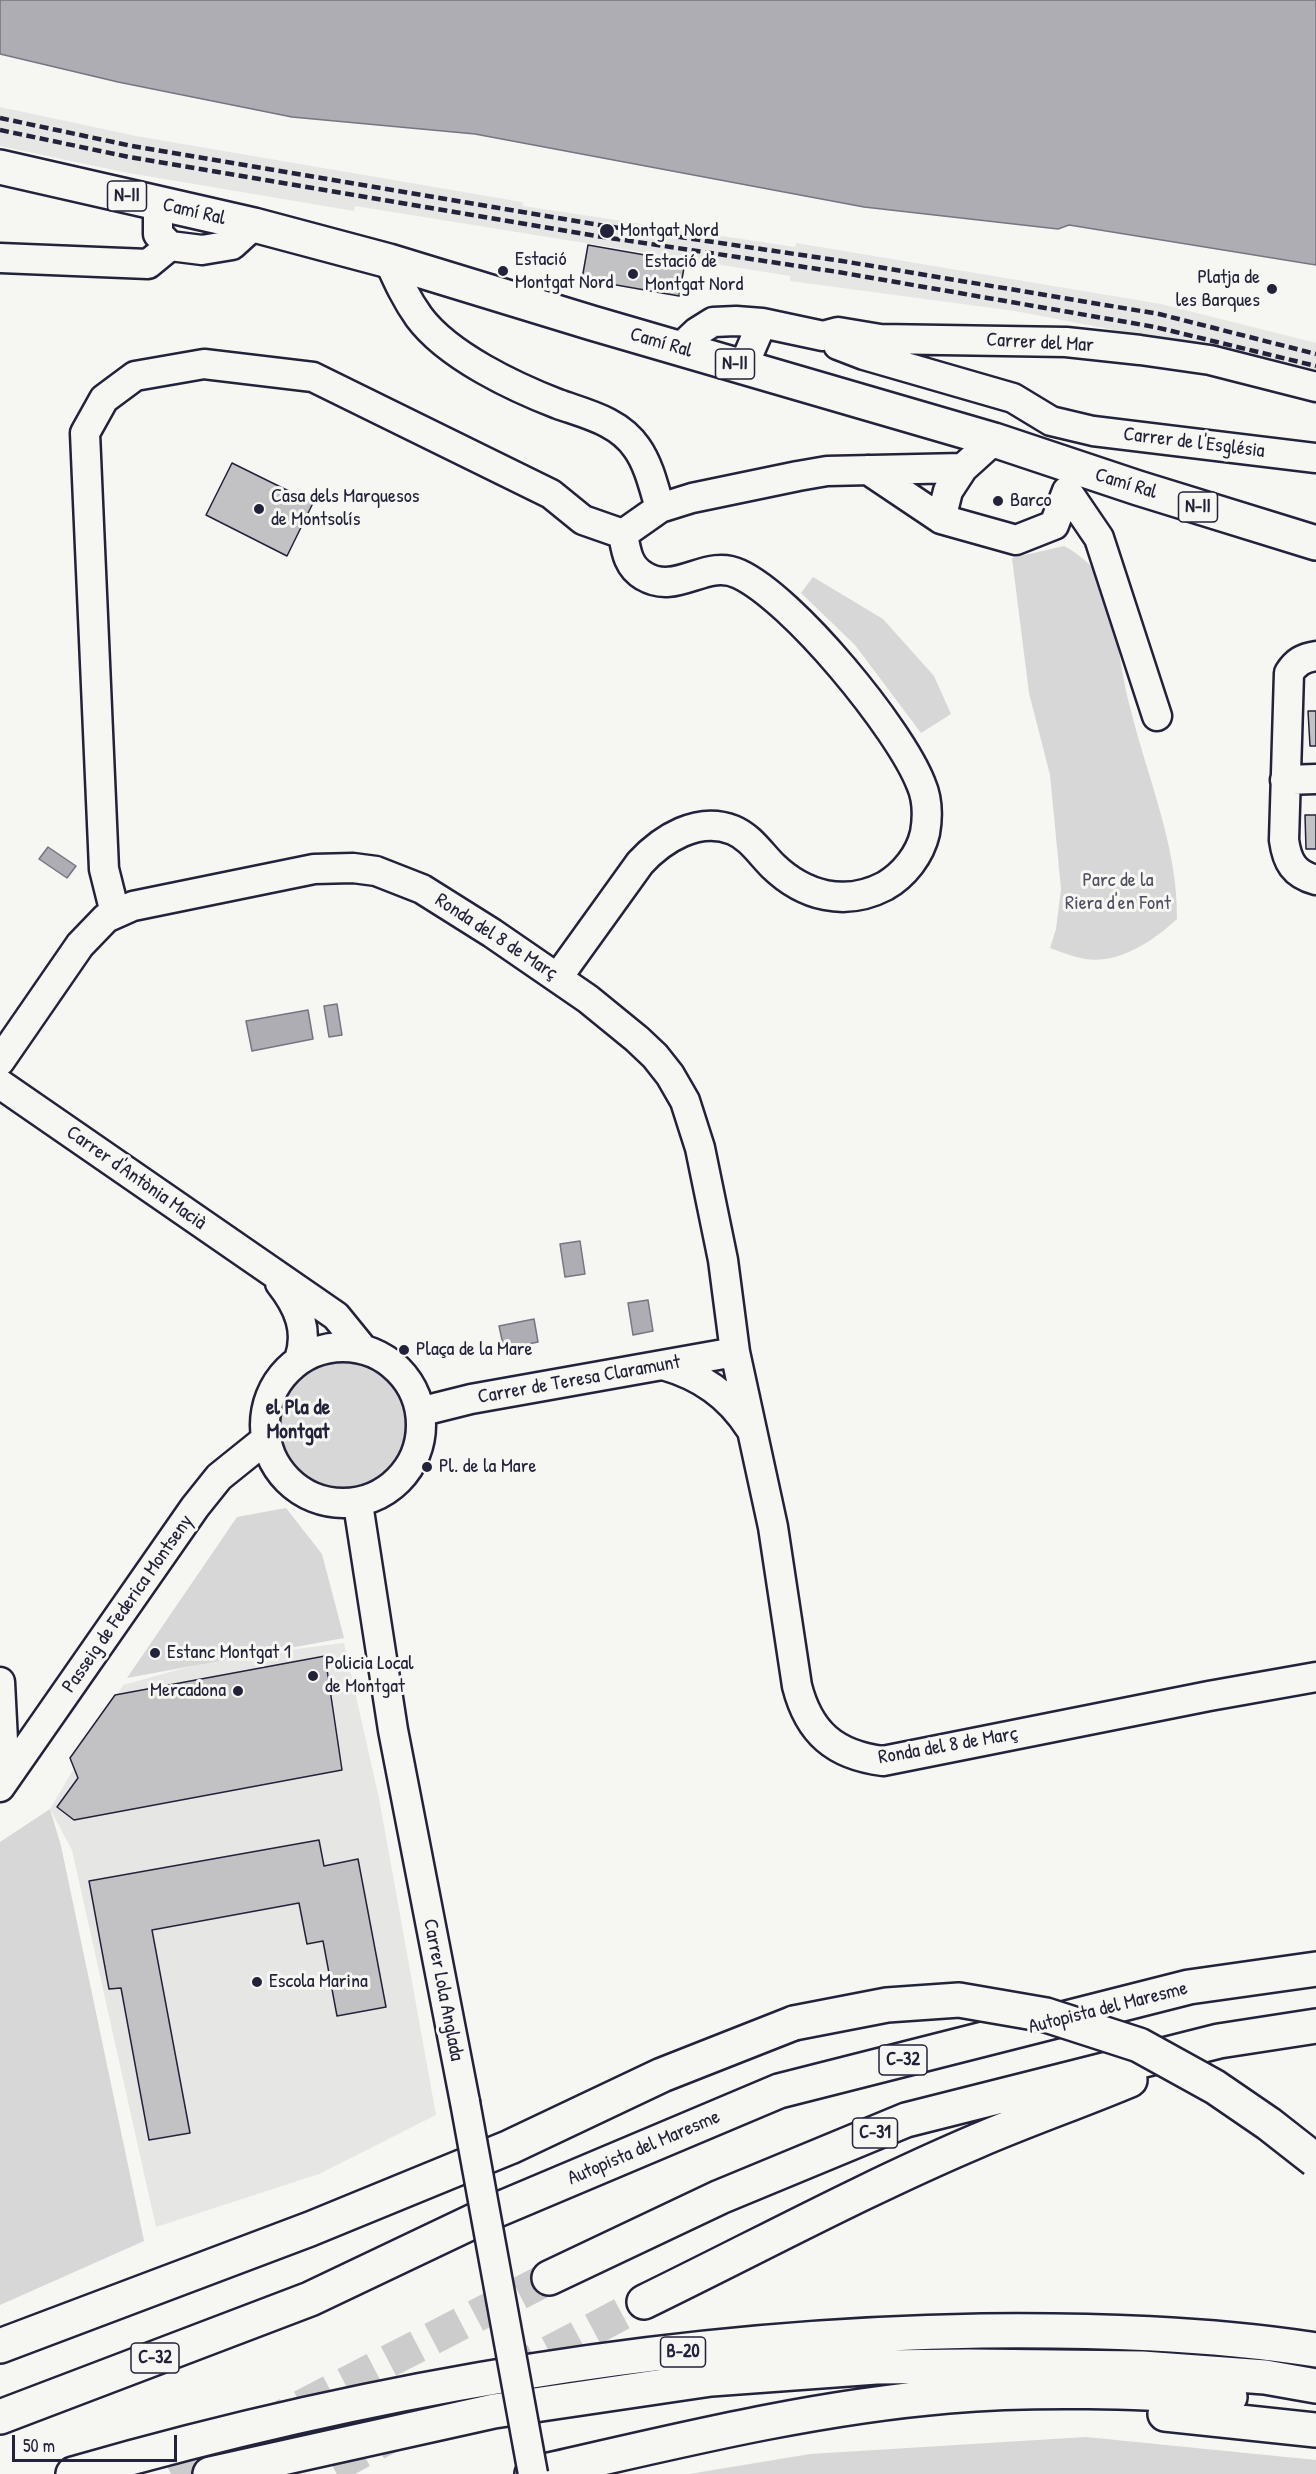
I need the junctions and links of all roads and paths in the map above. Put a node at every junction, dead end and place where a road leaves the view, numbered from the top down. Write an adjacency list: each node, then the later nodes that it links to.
1 (0, 166): 2 (main road, Camí Ral / N-II)
2 (158, 204): 3 (main road, Camí Ral / N-II); 4 (street)
3 (254, 225): 4 (street); 6 (main road, Camí Ral / N-II)
4 (170, 246): 5 (street)
5 (0, 258)
6 (389, 261): 9 (main road, Camí Ral / N-II); 16 (street)
7 (762, 323): 8 (street, Carrer del Mar); 9 (street, Carrer del Mar); 10 (street)
8 (824, 336): 11 (street, Carrer del Mar); 13 (street, Carrer de l'Església)
9 (680, 348): 10 (main road, Camí Ral / N-II)
10 (743, 367): 12 (main road, Camí Ral / N-II)
11 (1316, 387)
12 (994, 440): 14 (street); 19 (main road, Camí Ral / N-II)
13 (1316, 458)
14 (963, 468): 15 (street); 17 (street)
15 (868, 470): 16 (street); 17 (street)
16 (660, 508): 18 (street)
17 (941, 519): 21 (street)
18 (623, 534): 25 (street); 26 (street)
19 (1316, 543)
20 (1316, 656): 23 (street)
21 (1157, 716)
22 (1316, 779): 23 (street)
23 (1285, 780): 24 (street)
24 (1316, 880)
25 (115, 913): 26 (street, Ronda del 8 de Març); 27 (street, Ronda del 8 de Març)
26 (558, 977): 31 (street, Ronda del 8 de Març)
27 (0, 1061)
28 (0, 1084): 29 (street, Carrer d'Antònia Macià)
29 (271, 1272): 30 (street, Carrer d'Antònia Macià); 32 (street, Carrer d'Antònia Macià)
30 (362, 1348): 32 (street); 34 (street)
31 (735, 1352): 33 (street, Carrer de Teresa Claramunt); 35 (street, Ronda del 8 de Març)
32 (299, 1360): 36 (street)
33 (661, 1365): 34 (street, Carrer de Teresa Claramunt); 35 (street, Ronda del 8 de Març)
34 (423, 1411): 37 (street)
35 (753, 1433): 38 (street, Ronda del 8 de Març)
36 (265, 1440): 37 (street); 40 (street, Passeig de Federica Montseny)
37 (358, 1504): 58 (street, Carrer Lola Anglada, bridge)
38 (1316, 1677)
39 (0, 1682): 40 (street)
40 (3, 1784)
41 (1316, 1969): 46 (main road, Autopista del Maresme / C-32)
42 (1316, 2026): 43 (main road, C-31)
43 (1219, 2041): 45 (main road, C-31); 47 (main road)
44 (1315, 2160): 48 (main road, bridge)
45 (549, 2278)
46 (310, 2299): 51 (main road); 53 (main road, Autopista del Maresme / C-32)
47 (644, 2302)
48 (0, 2346)
49 (1316, 2350): 56 (main road, B-20)
50 (1316, 2386): 57 (main road, B-20)
51 (0, 2396)
52 (1316, 2401): 54 (main road)
53 (0, 2416)
54 (777, 2420): 55 (main road); 58 (main road)
55 (1316, 2430)
56 (73, 2474)
57 (210, 2474)
58 (532, 2474)

